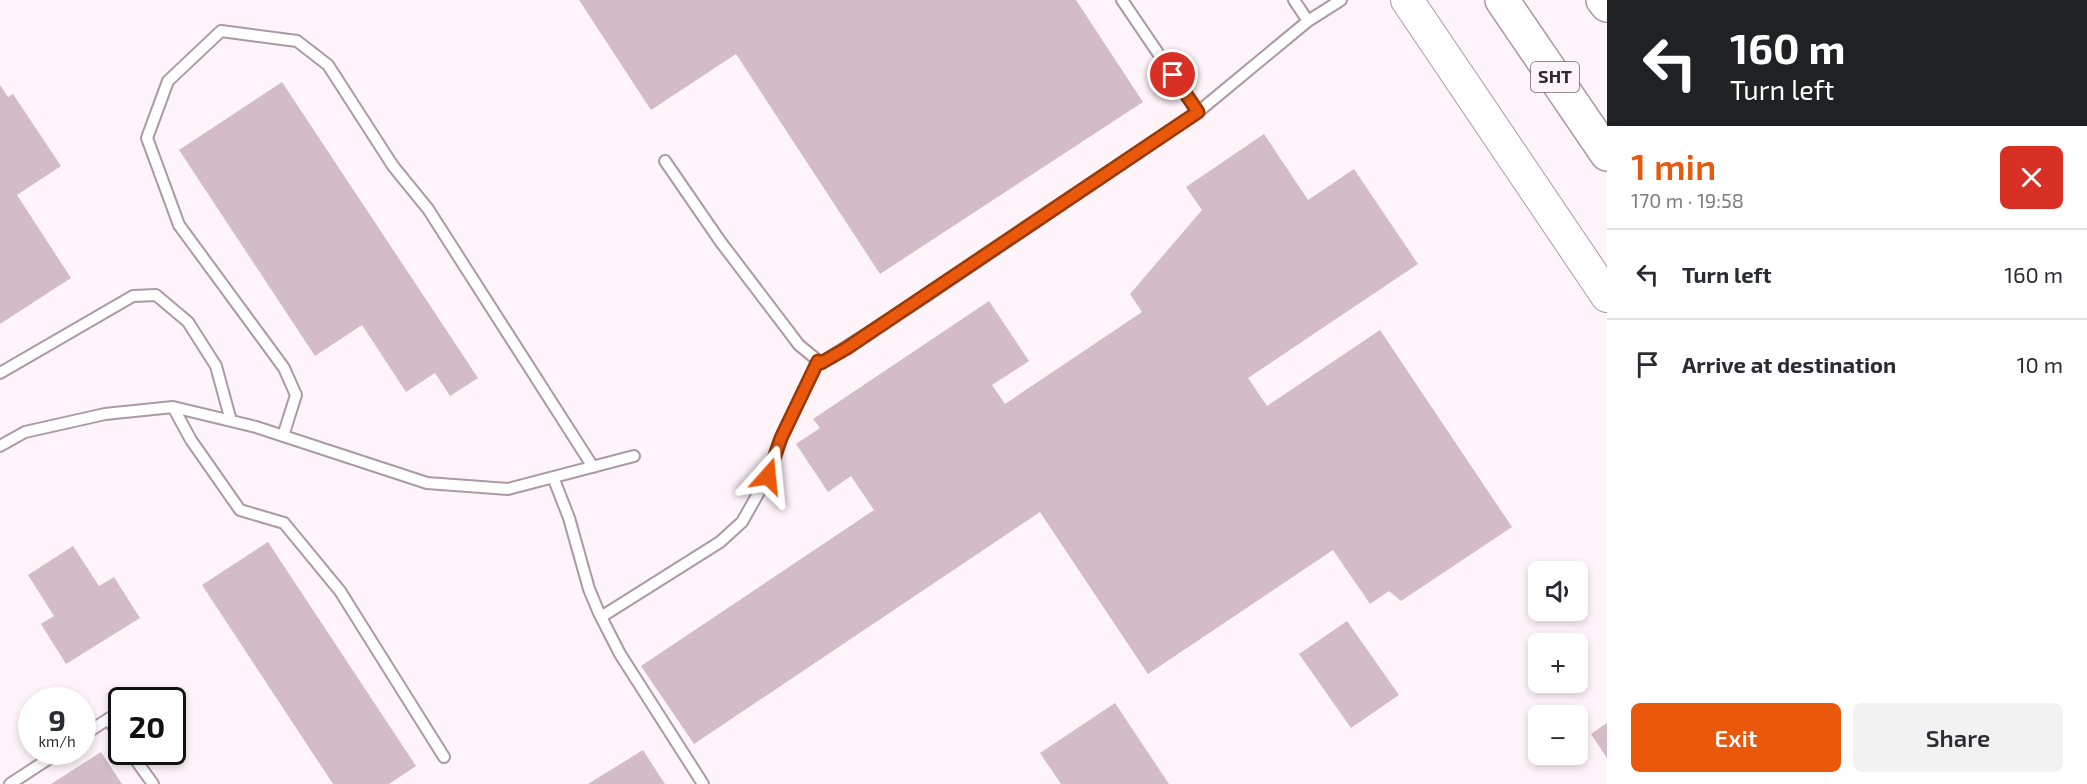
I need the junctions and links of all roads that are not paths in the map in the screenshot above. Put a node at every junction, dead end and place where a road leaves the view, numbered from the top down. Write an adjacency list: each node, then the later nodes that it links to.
1 (1122, 0): 9 (lane)
2 (1294, 0): 8 (lane)
3 (1341, 0): 8 (lane)
4 (1407, 0): 12 (main road)
5 (1502, 0): 10 (highway, SHT)
6 (1603, 0): 7 (highway)
7 (1607, 6)
8 (1308, 21): 9 (lane)
9 (1198, 112): 13 (lane)
10 (1607, 154)
11 (665, 161): 13 (lane)
12 (1607, 296)
13 (818, 361): 22 (lane)
14 (0, 373): 16 (lane)
15 (173, 407): 16 (lane); 18 (lane); 25 (lane)
16 (231, 421): 17 (lane)
17 (283, 436): 20 (lane); 21 (lane)
18 (2, 441)
19 (634, 456): 20 (lane)
20 (593, 467): 21 (lane)
21 (553, 477): 22 (lane)
22 (601, 617): 30 (lane)
23 (108, 719): 24 (lane)
24 (96, 727)
25 (444, 758)
26 (39, 765): 28 (lane)
27 (139, 765): 29 (lane)
28 (10, 784)
29 (153, 784)
30 (703, 784)

